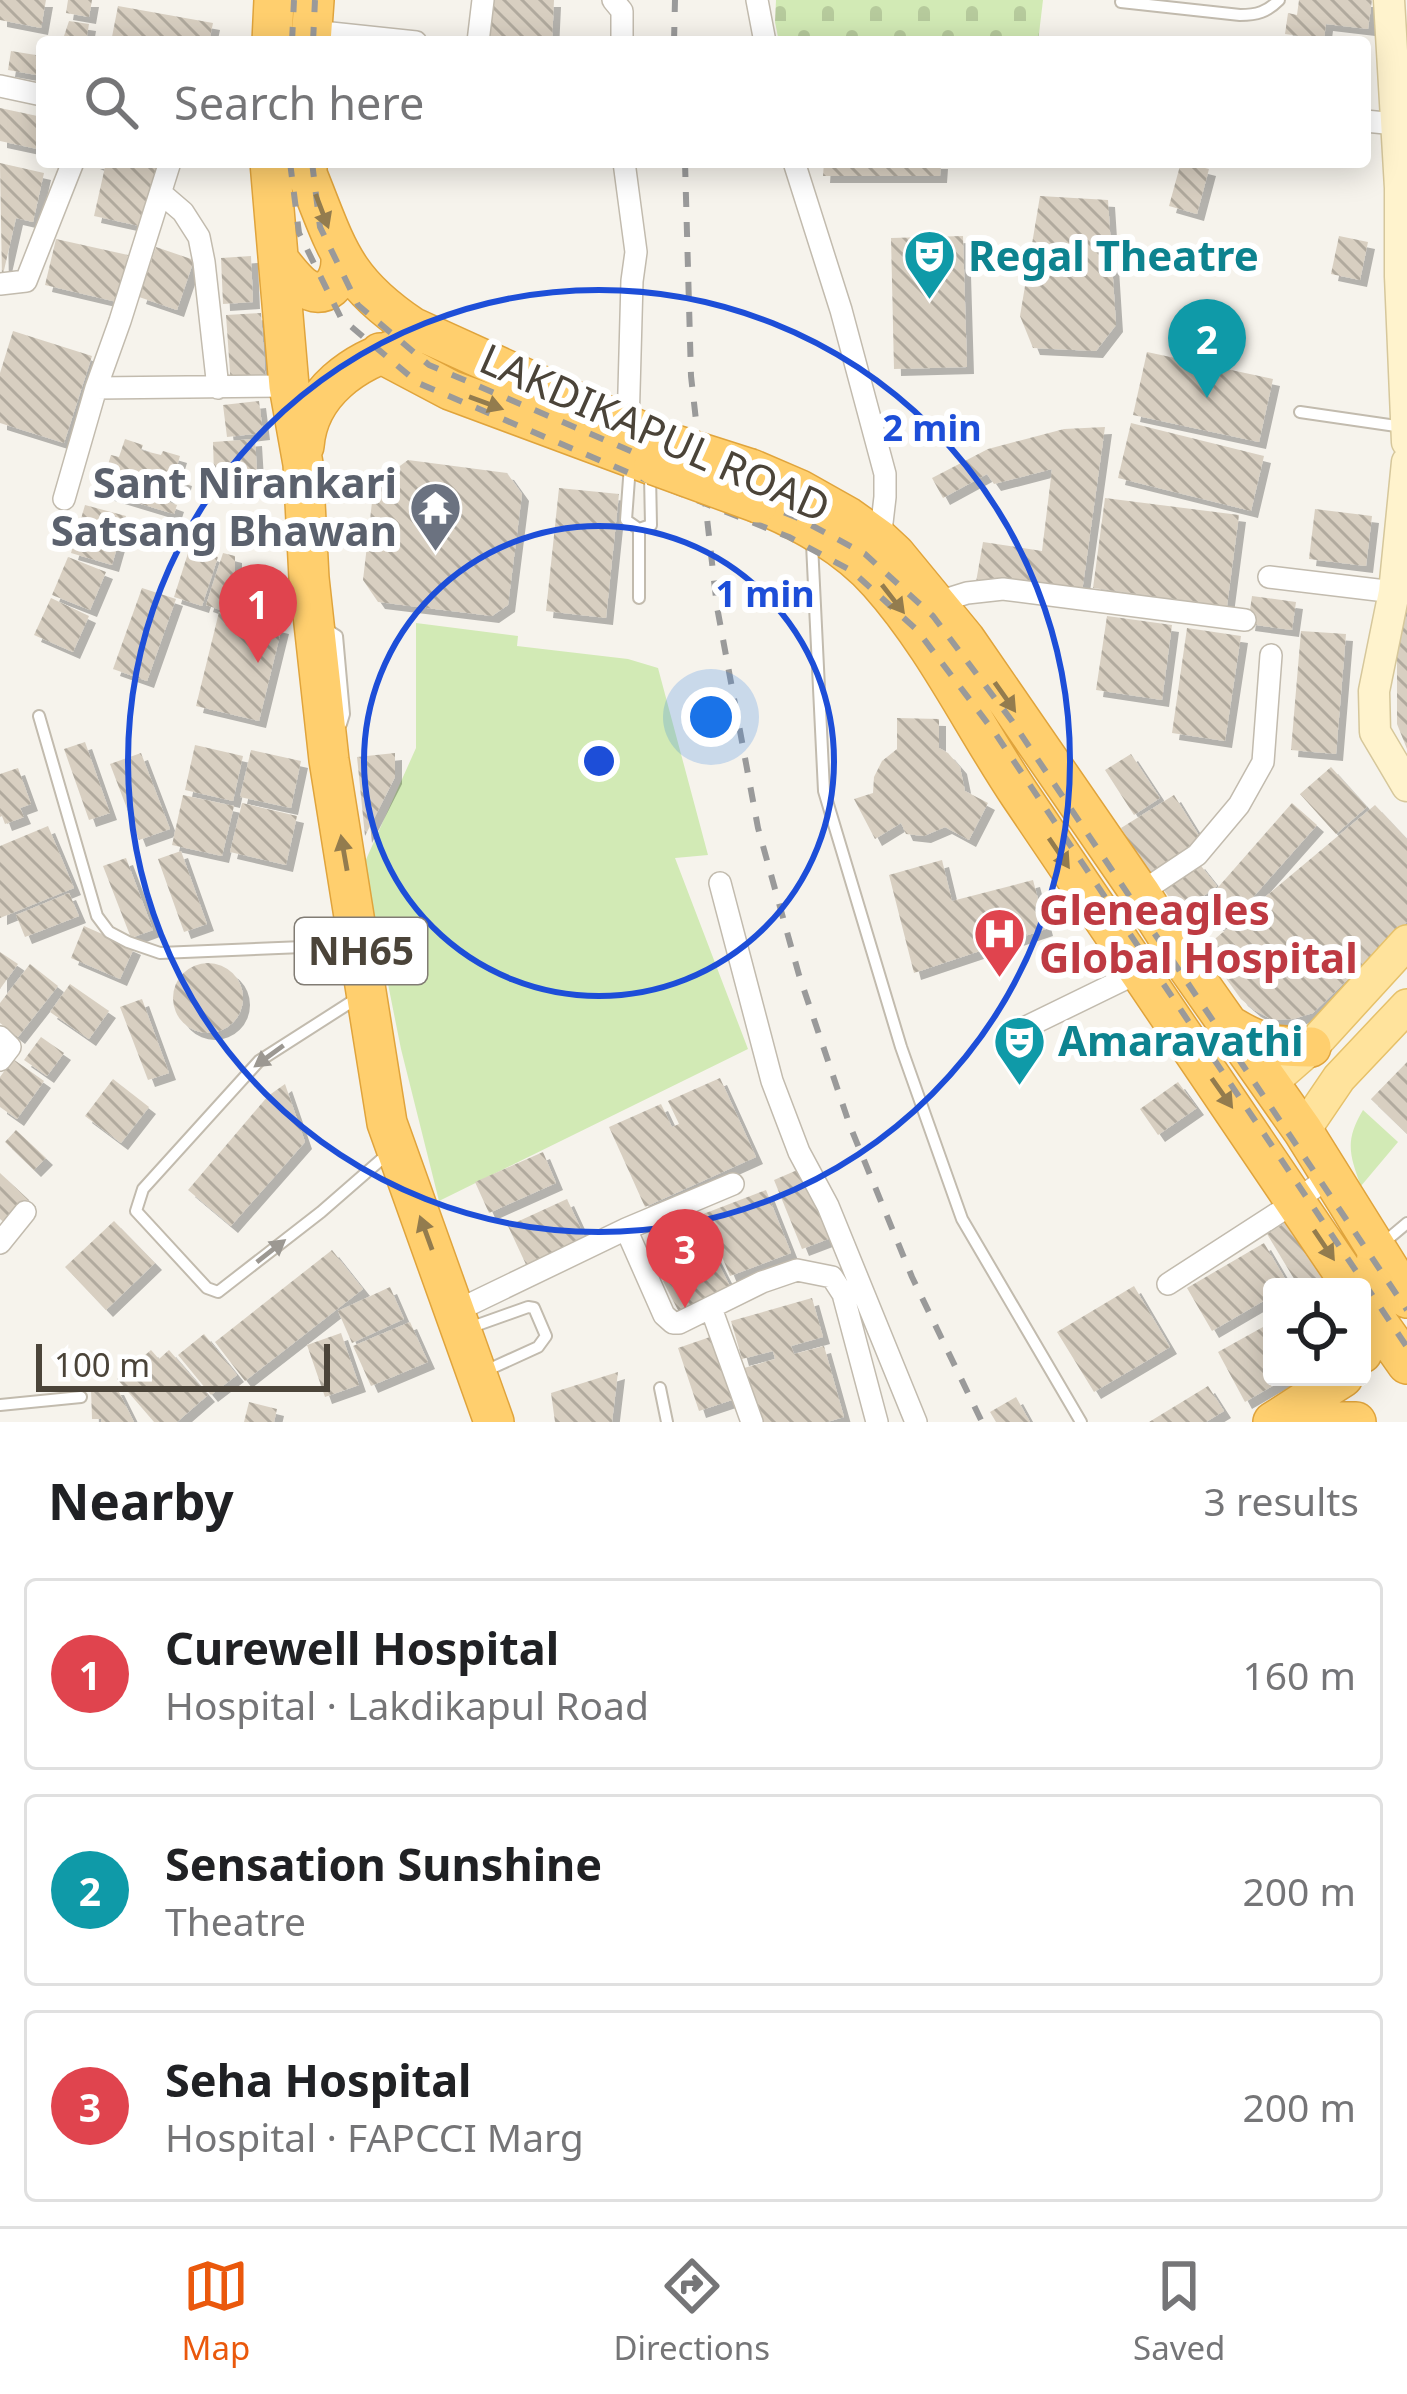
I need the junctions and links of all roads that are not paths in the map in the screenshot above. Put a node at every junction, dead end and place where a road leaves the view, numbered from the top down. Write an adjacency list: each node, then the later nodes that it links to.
1 (483, 0): 9 (street)
2 (613, 0): 10 (street)
3 (757, 0): 11 (street)
4 (1279, 0): 6 (lane)
5 (1389, 0): 14 (street)
6 (1121, 2)
7 (313, 24): 8 (street)
8 (382, 36)
9 (479, 36)
10 (622, 36)
11 (764, 36)
12 (0, 86): 13 (street)
13 (36, 94)
14 (1389, 123): 24 (street)
15 (71, 168): 25 (street)
16 (168, 168): 21 (street)
17 (271, 168): 23 (highway, NH65)
18 (308, 168): 22 (highway, LAKDIKAPUL ROAD, one-way to 22)
19 (625, 168): 35 (street)
20 (796, 168): 41 (street)
21 (162, 194): 30 (street); 31 (street)
22 (341, 259): 23 (highway); 26 (highway, LAKDIKAPUL ROAD)
23 (280, 262): 28 (highway, NH65)
24 (1403, 276): 29 (street)
25 (0, 284)
26 (442, 340): 27 (highway, NH65); 35 (highway, LAKDIKAPUL ROAD)
27 (380, 353): 35 (highway, LAKDIKAPUL ROAD, one-way to 35); 37 (highway, NH65)
28 (289, 386): 31 (street); 37 (highway, NH65)
29 (1406, 387): 33 (street)
30 (96, 388): 31 (street); 38 (street)
31 (218, 388)
32 (1300, 412): 33 (lane)
33 (1406, 428): 34 (street)
34 (1407, 442)
35 (644, 450): 39 (highway, LAKDIKAPUL ROAD, bridge); 40 (lane); 40 (lane)
36 (1407, 462): 43 (street)
37 (303, 464): 53 (highway, NH65, one-way to 37)
38 (64, 499)
39 (818, 517): 41 (highway, LAKDIKAPUL ROAD); 55 (highway, LAKDIKAPUL ROAD, one-way to 55); 89 (lane)
40 (639, 529): 44 (lane)
41 (880, 540): 45 (highway, LAKDIKAPUL ROAD)
42 (1269, 577): 43 (street)
43 (1394, 592): 49 (street)
44 (639, 598)
45 (935, 603): 46 (street); 51 (highway, LAKDIKAPUL ROAD, one-way to 51)
46 (1245, 620)
47 (1271, 655): 51 (street)
48 (38, 716): 53 (lane)
49 (1407, 786)
50 (719, 883): 88 (street)
51 (1140, 893): 54 (highway, LAKDIKAPUL ROAD)
52 (1407, 942): 61 (main road)
53 (359, 944): 56 (highway, NH65)
54 (1176, 950): 55 (street); 58 (highway, LAKDIKAPUL ROAD)
55 (1139, 972): 59 (street); 69 (highway, LAKDIKAPUL ROAD, one-way to 69)
56 (367, 992): 66 (highway, NH65); 66 (lane, one-way to 66)
57 (1407, 1006): 63 (main road)
58 (1230, 1026): 61 (highway); 64 (highway, LAKDIKAPUL ROAD)
59 (1018, 1031)
60 (0, 1037): 62 (street)
61 (1311, 1047): 63 (main road); 64 (main road)
62 (0, 1060)
63 (1339, 1078): 65 (main road)
64 (1271, 1082): 65 (highway, LAKDIKAPUL ROAD)
65 (1304, 1131): 67 (highway, LAKDIKAPUL ROAD)
66 (395, 1147): 77 (highway, NH65, one-way to 66)
67 (1331, 1175): 69 (street); 72 (highway, LAKDIKAPUL ROAD)
68 (727, 1181): 71 (street)
69 (1295, 1202): 74 (street); 75 (highway, LAKDIKAPUL ROAD, one-way to 75)
70 (25, 1211): 73 (street)
71 (626, 1228): 76 (street); 77 (street)
72 (1392, 1236): 75 (highway, LAKDIKAPUL ROAD)
73 (0, 1243)
74 (1168, 1284)
75 (1373, 1299): 78 (highway, LAKDIKAPUL ROAD)
76 (711, 1308): 86 (street); 87 (street)
77 (457, 1322): 79 (highway, NH65); 79 (lane)
78 (1407, 1364)
79 (477, 1375): 84 (highway, NH65)
80 (1329, 1386): 90 (highway)
81 (660, 1388): 85 (lane)
82 (81, 1397): 83 (lane)
83 (0, 1405)
84 (494, 1422)
85 (667, 1422)
86 (752, 1422)
87 (877, 1422)
88 (916, 1422)
89 (1081, 1422)
90 (1274, 1422)
91 (1318, 1422): 92 (highway)
92 (1356, 1422)

